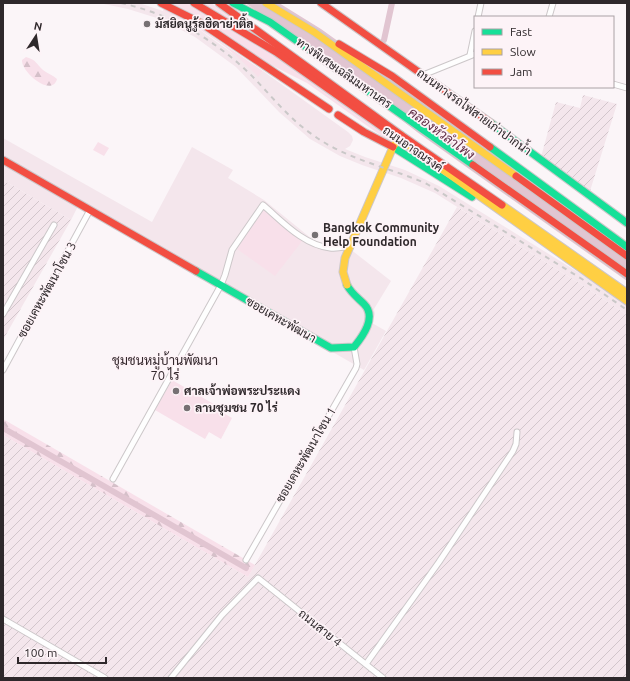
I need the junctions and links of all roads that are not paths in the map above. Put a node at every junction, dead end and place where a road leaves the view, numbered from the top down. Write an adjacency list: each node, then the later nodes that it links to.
1 (161, 3): 17 (main road)
2 (194, 3): 19 (main road, ถนนอาจณรงค์)
3 (218, 3): 19 (main road, ถนนอาจณรงค์)
4 (233, 3): 29 (main road, ทางพิเศษเฉลิมมหานคร)
5 (266, 3): 11 (main road, ทางพิเศษเฉลิมมหานคร)
6 (321, 3): 14 (main road, ถนนทางรถไฟสายเก่าปากน้ำ)
7 (481, 3): 9 (street)
8 (553, 3): 10 (street)
9 (478, 16)
10 (549, 16)
11 (314, 32): 27 (main road); 28 (main road, ทางพิเศษเฉลิมมหานคร)
12 (474, 39): 13 (street)
13 (472, 55): 14 (street)
14 (423, 75): 24 (main road, ถนนทางรถไฟสายเก่าปากน้ำ)
15 (614, 84): 16 (street)
16 (627, 88)
17 (329, 109)
18 (338, 115): 20 (main road)
19 (400, 137): 20 (main road); 23 (main road, ถนนอาจณรงค์); 31 (main road, ถนนอาจณรงค์)
20 (393, 147): 23 (main road); 26 (main road)
21 (3, 160): 22 (main road, ซอยเคหะพัฒนา)
22 (90, 210): 30 (main road, ซอยเคหะพัฒนา); 35 (street, ซอยเคหะพัฒนาโซน 3)
23 (512, 220): 32 (main road, ถนนอาจณรงค์)
24 (627, 223)
25 (54, 225): 33 (street)
26 (351, 246): 30 (street); 34 (main road)
27 (627, 247)
28 (627, 256)
29 (627, 274)
30 (221, 285): 34 (main road, ซอยเคหะพัฒนา); 37 (street)
31 (627, 293)
32 (627, 301)
33 (3, 314)
34 (354, 348): 38 (street, ซอยเคหะพัฒนาโซน 1)
35 (3, 370)
36 (517, 432): 40 (street)
37 (113, 479)
38 (246, 560)
39 (3, 619): 41 (street)
40 (366, 664): 42 (street, ถนนสาย 4); 43 (street, ถนนสาย 4)
41 (105, 678)
42 (171, 678)
43 (383, 678)

